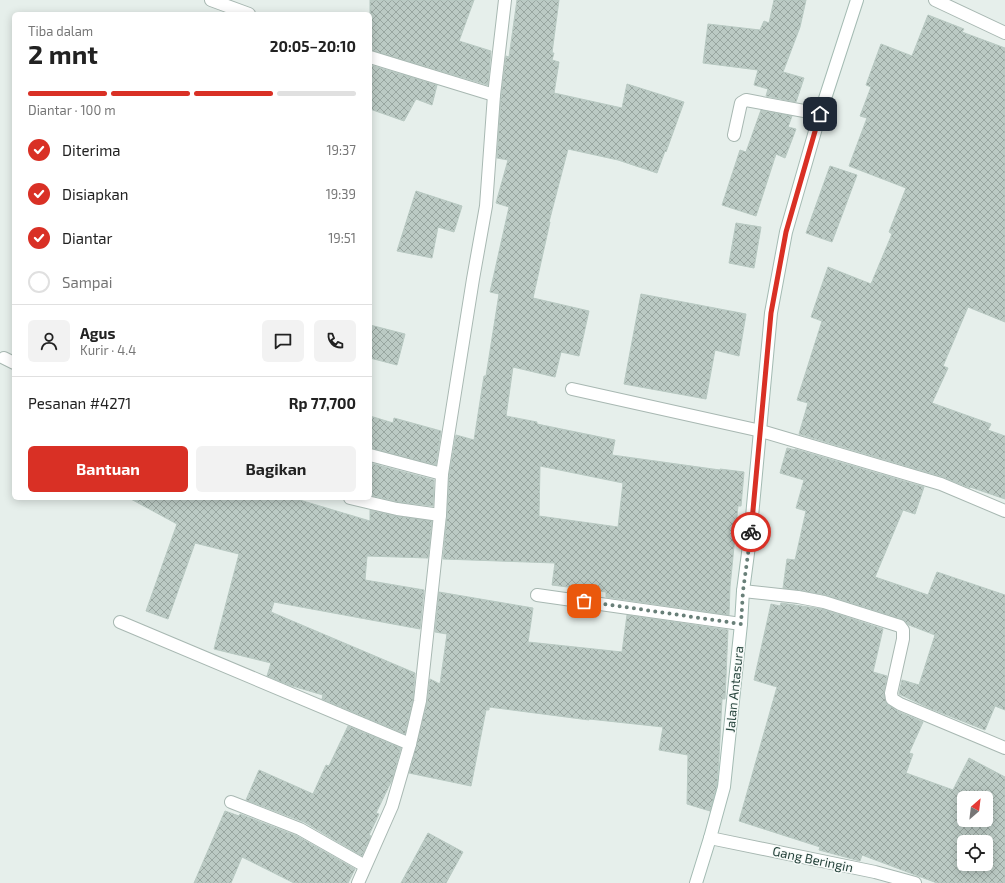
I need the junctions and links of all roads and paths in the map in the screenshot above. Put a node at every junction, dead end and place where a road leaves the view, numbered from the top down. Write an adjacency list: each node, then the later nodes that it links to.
1 (211, 0): 5 (street)
2 (505, 0): 8 (street)
3 (857, 0): 9 (street, Jalan Antasura)
4 (936, 0): 6 (street)
5 (244, 12)
6 (1005, 33)
7 (372, 58): 8 (street)
8 (494, 95): 14 (street)
9 (820, 114): 10 (street); 12 (street, Jalan Antasura)
10 (734, 135)
11 (572, 389): 12 (street)
12 (761, 431): 16 (street); 18 (street, Jalan Antasura)
13 (372, 456): 14 (street)
14 (442, 474): 17 (street)
15 (359, 500): 17 (street)
16 (1005, 511)
17 (440, 515): 22 (street)
18 (743, 591): 21 (street, Jalan Antasura); 23 (street)
19 (537, 595): 21 (street)
20 (120, 622): 22 (street)
21 (741, 624): 25 (street, Jalan Antasura)
22 (410, 744): 26 (street)
23 (1005, 748)
24 (231, 802): 26 (street)
25 (710, 838): 28 (street, Jalan Antasura); 29 (street, Gang Beringin)
26 (365, 866): 27 (street)
27 (358, 883)
28 (696, 883)
29 (915, 883)

